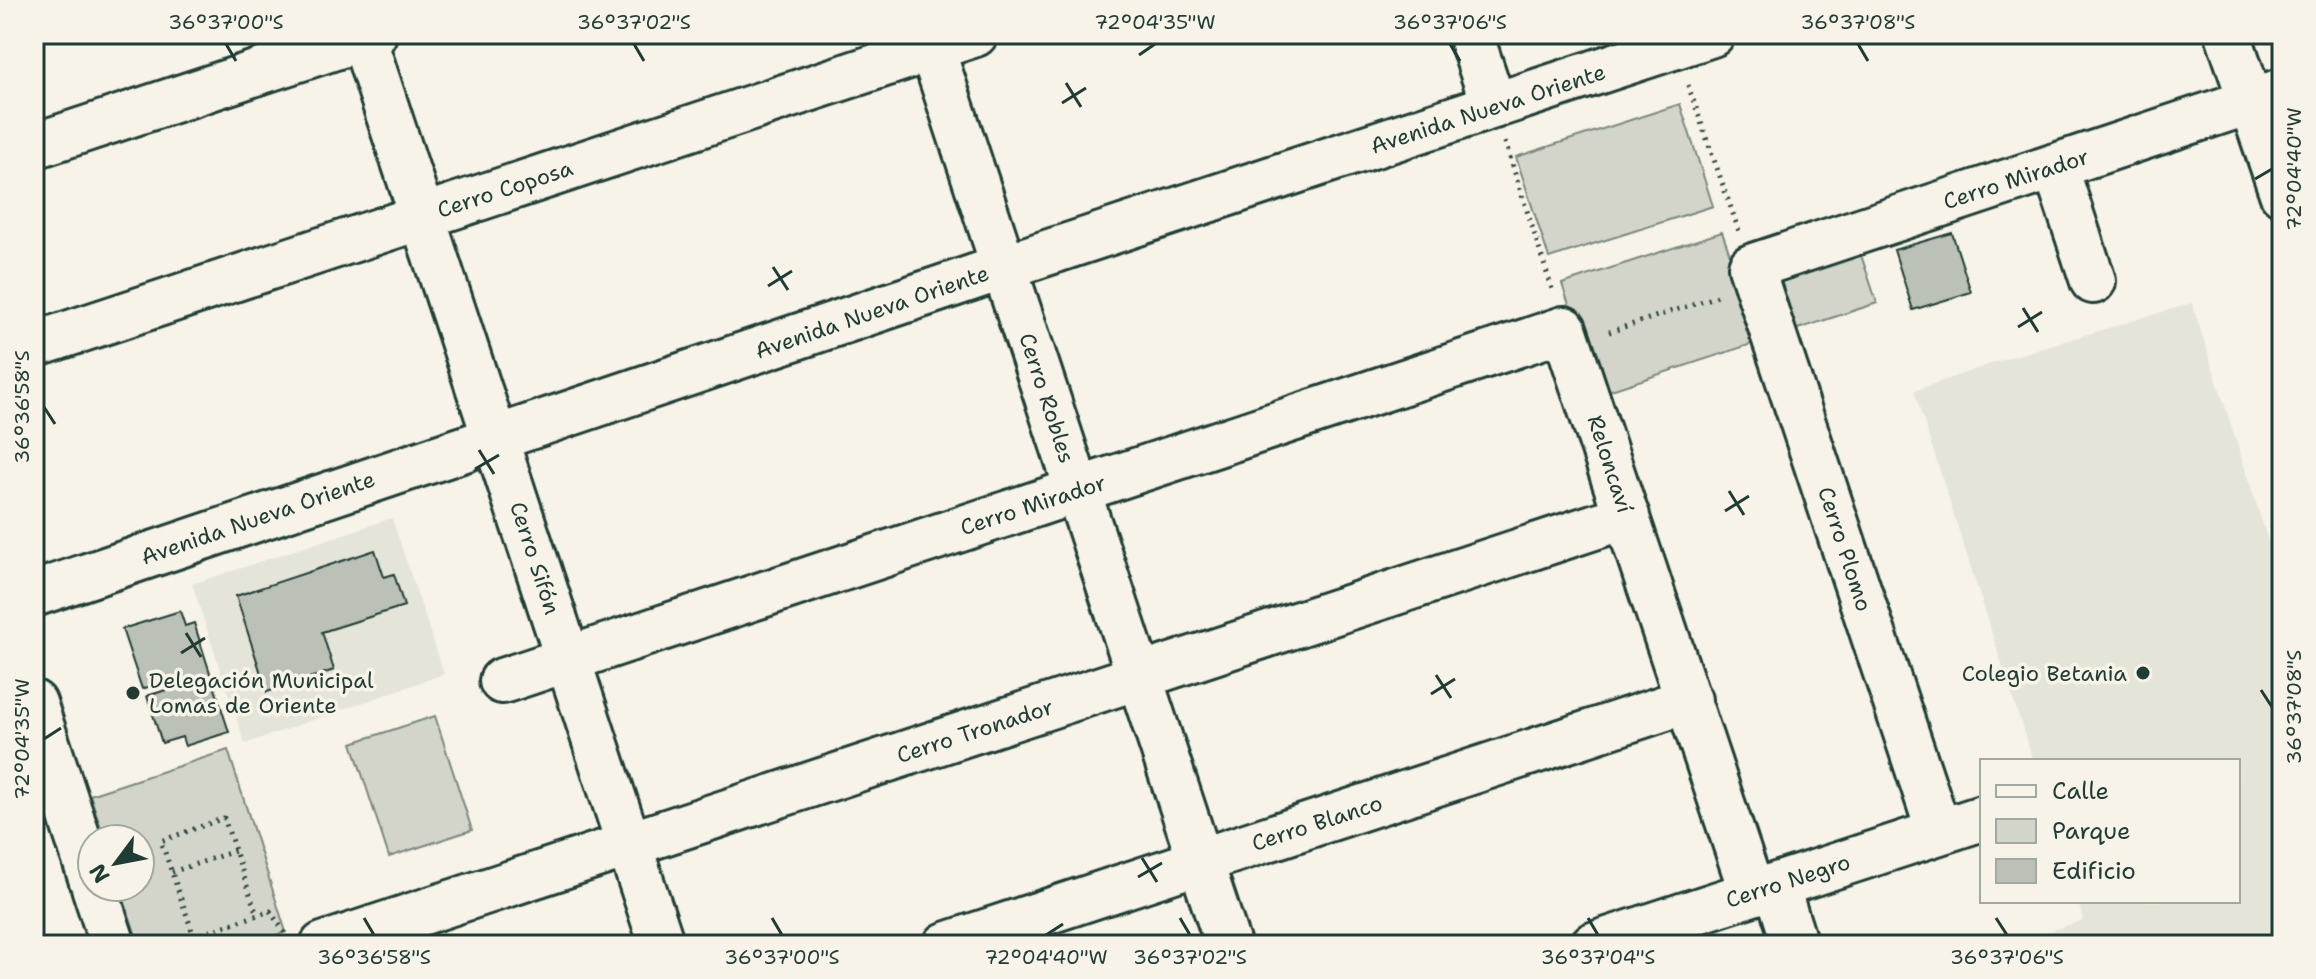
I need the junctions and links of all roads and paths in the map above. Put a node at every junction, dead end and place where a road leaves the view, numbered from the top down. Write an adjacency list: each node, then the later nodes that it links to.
1 (975, 34): 6 (street, Cerro Coposa)
2 (1470, 34): 8 (street)
3 (2228, 34): 7 (street)
4 (367, 35): 9 (street); 12 (street, Cerro Sifón)
5 (1686, 38): 8 (street, Avenida Nueva Oriente); 14 (path)
6 (929, 41): 12 (street, Cerro Coposa); 13 (street, Cerro Robles)
7 (2266, 96): 10 (street, Cerro Mirador); 11 (street)
8 (1494, 106): 13 (street, Avenida Nueva Oriente); 16 (path)
9 (34, 146)
10 (2055, 166): 14 (street, Cerro Mirador); 15 (street)
11 (2282, 193)
12 (422, 216): 17 (street, Cerro Coposa); 18 (street, Cerro Sifón)
13 (1004, 267): 18 (street, Avenida Nueva Oriente); 19 (street, Cerro Robles)
14 (1754, 275): 16 (path); 29 (street, Cerro Plomo)
15 (2093, 281)
16 (1567, 336): 19 (street, Cerro Mirador); 20 (street, Reloncaví)
17 (34, 345)
18 (496, 438): 21 (street, Avenida Nueva Oriente); 22 (street, Cerro Sifón)
19 (1077, 490): 22 (street, Cerro Mirador); 23 (street, Cerro Robles)
20 (1627, 516): 23 (street, Cerro Tronador); 25 (street, Reloncaví)
21 (34, 594)
22 (568, 659): 24 (street, Cerro Mirador); 30 (street, Cerro Sifón)
23 (1139, 677): 30 (street, Cerro Tronador); 32 (street, Cerro Robles)
24 (502, 681)
25 (1689, 700): 32 (street, Cerro Blanco); 34 (street, Reloncaví)
26 (34, 703): 28 (street)
27 (1980, 819): 29 (street, Cerro Negro)
28 (76, 832)
29 (1939, 832): 34 (street, Cerro Negro)
30 (629, 844): 38 (street, Cerro Tronador); 42 (street, Cerro Sifón)
31 (236, 851): 33 (path); 33 (path); 36 (path)
32 (1200, 861): 43 (street, Cerro Blanco); 44 (street, Cerro Robles)
33 (172, 872): 37 (path)
34 (1764, 889): 39 (street, Cerro Negro); 45 (street, Reloncaví)
35 (99, 903): 40 (street)
36 (257, 915): 37 (path); 38 (path)
37 (194, 936): 41 (path)
38 (304, 939)
39 (1597, 944)
40 (113, 945)
41 (197, 945)
42 (662, 945)
43 (946, 945)
44 (1228, 945)
45 (1795, 945)

